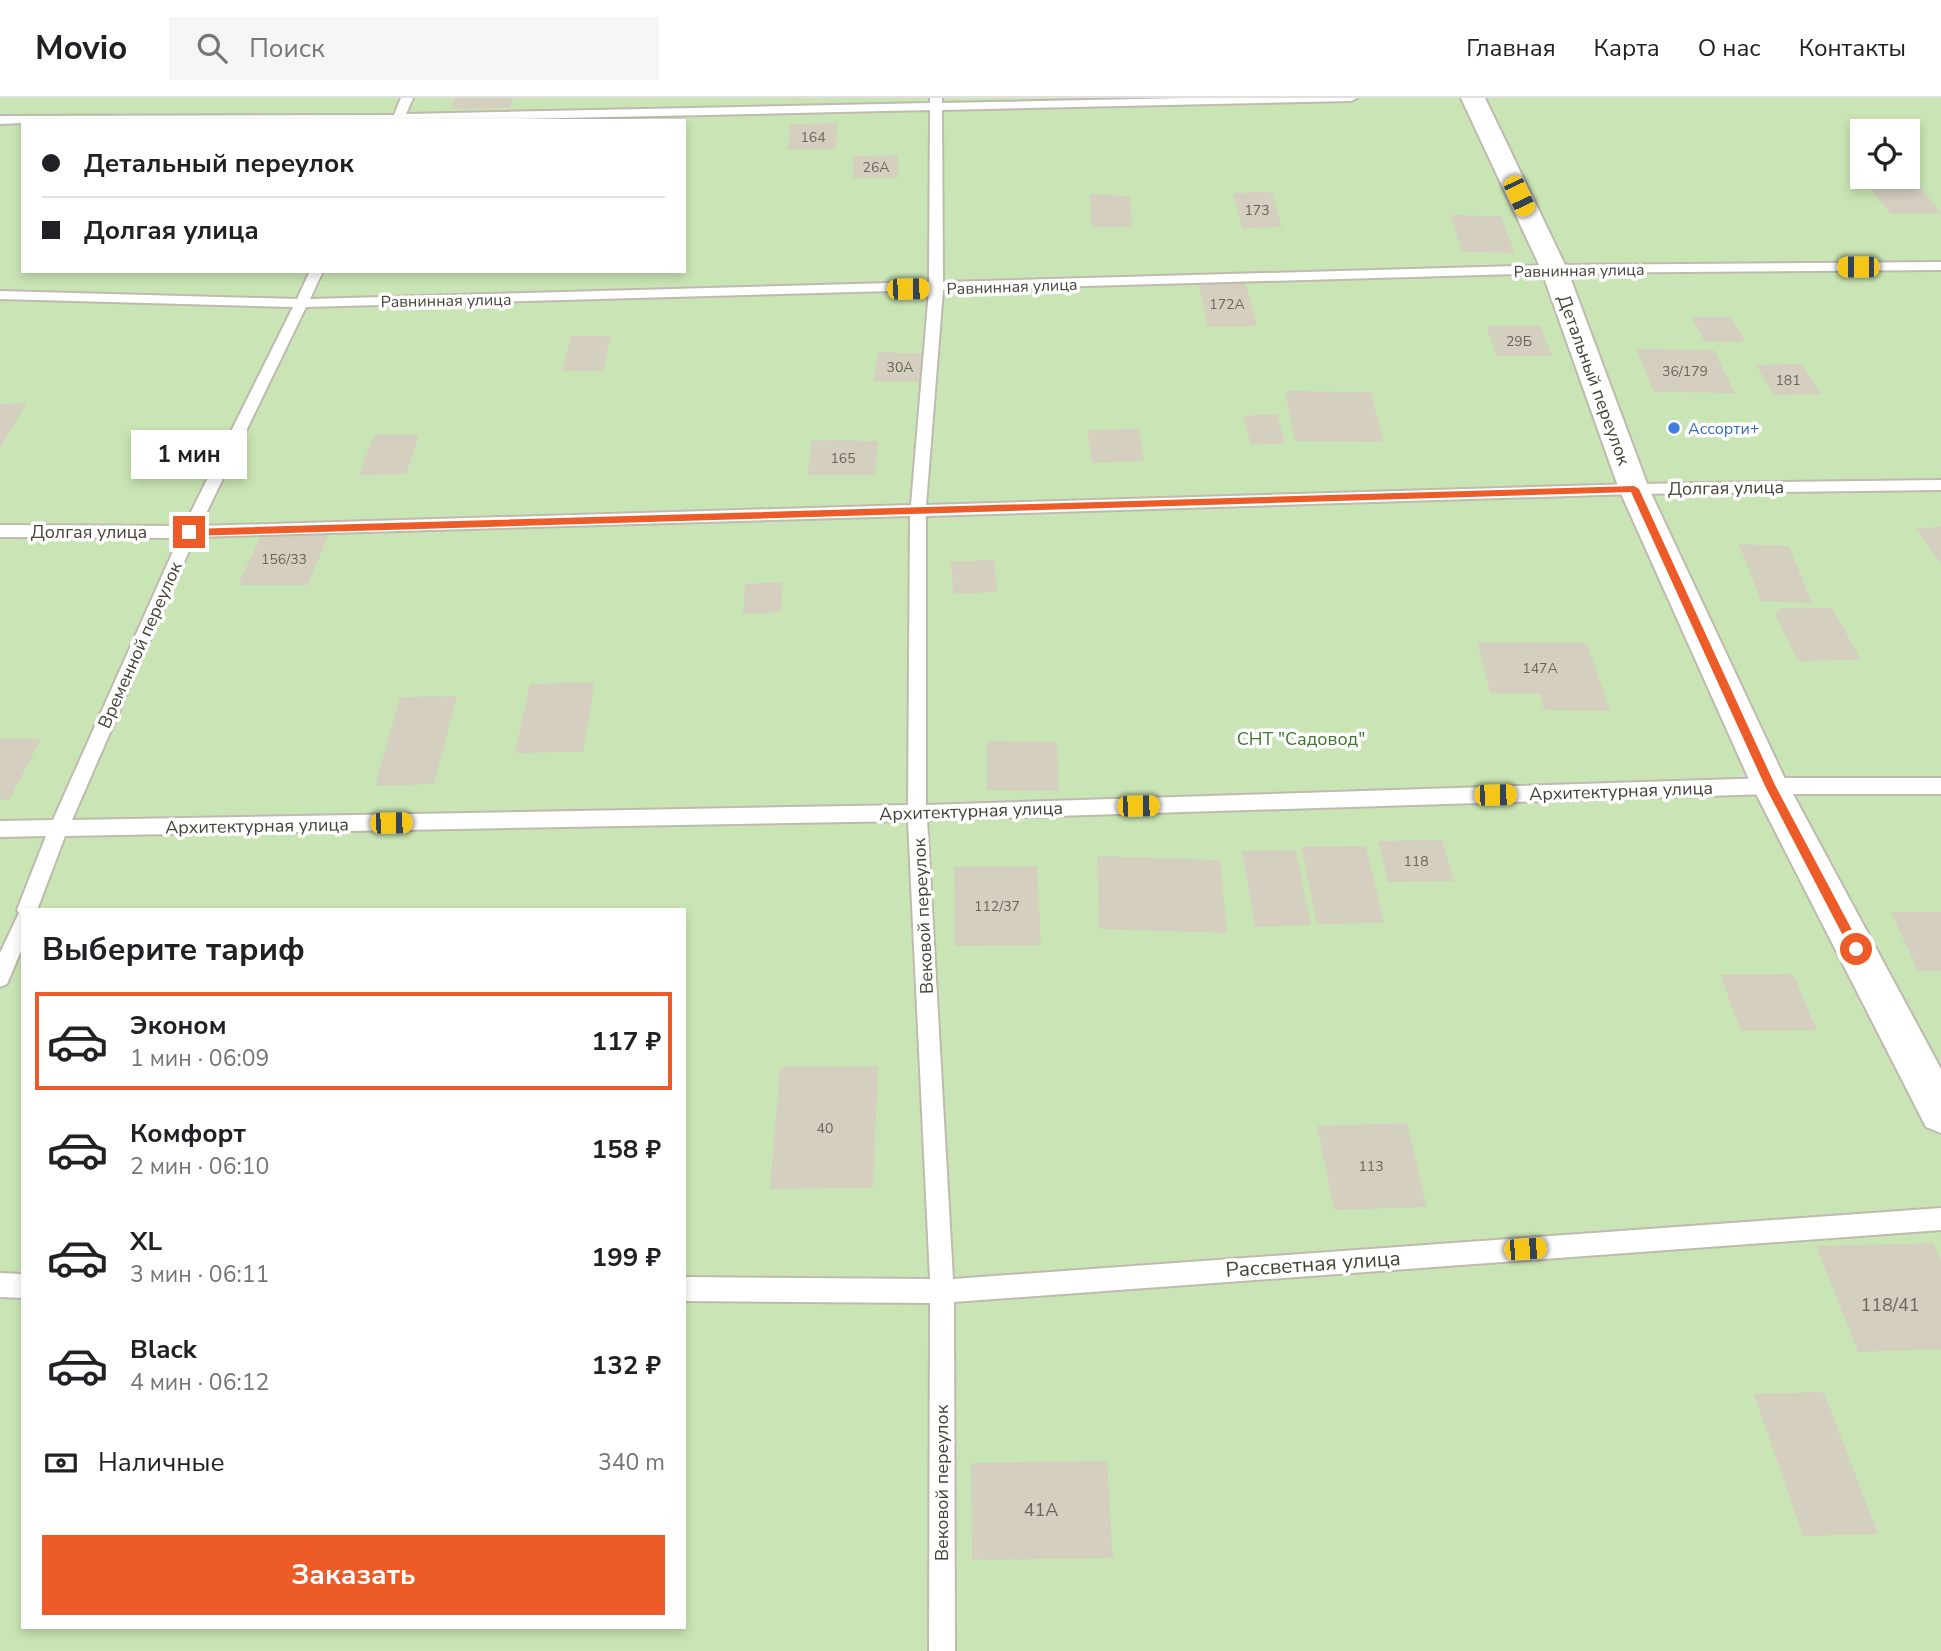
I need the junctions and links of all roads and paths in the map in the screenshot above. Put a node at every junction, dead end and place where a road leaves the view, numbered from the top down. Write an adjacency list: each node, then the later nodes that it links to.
1 (407, 98): 5 (lane)
2 (1351, 98): 4 (lane)
3 (1473, 98): 9 (street, Детальный переулок)
4 (937, 102): 5 (lane); 11 (lane, Вековой переулок)
5 (397, 119)
6 (0, 120): 7 (lane)
7 (21, 120)
8 (1941, 266): 9 (lane, Равнинная улица)
9 (1554, 270): 11 (lane, Равнинная улица); 15 (street, Детальный переулок)
10 (316, 273): 13 (lane, Временной переулок)
11 (936, 288): 13 (lane, Равнинная улица); 16 (lane, Вековой переулок)
12 (0, 295): 13 (lane, Равнинная улица)
13 (300, 303): 18 (lane, Временной переулок)
14 (1941, 485): 15 (lane, Долгая улица)
15 (1634, 489): 16 (lane, Долгая улица); 19 (street, Детальный переулок)
16 (918, 512): 18 (lane, Долгая улица); 21 (lane, Вековой переулок)
17 (0, 531): 18 (lane, Долгая улица)
18 (189, 532): 23 (lane, Временной переулок)
19 (1770, 786): 20 (lane, Архитектурная улица); 21 (lane, Архитектурная улица); 27 (street, Детальный переулок)
20 (1941, 786)
21 (917, 813): 23 (lane, Архитектурная улица); 32 (lane, Вековой переулок)
22 (0, 829): 23 (lane, Архитектурная улица)
23 (58, 830): 24 (lane, Временной переулок)
24 (28, 908)
25 (21, 925): 26 (lane)
26 (0, 978)
27 (1941, 1112)
28 (1941, 1219): 32 (lane, Рассветная улица)
29 (0, 1285): 30 (lane)
30 (21, 1286)
31 (686, 1289): 32 (lane, Рассветная улица)
32 (942, 1291): 33 (lane, Вековой переулок)
33 (942, 1651)

